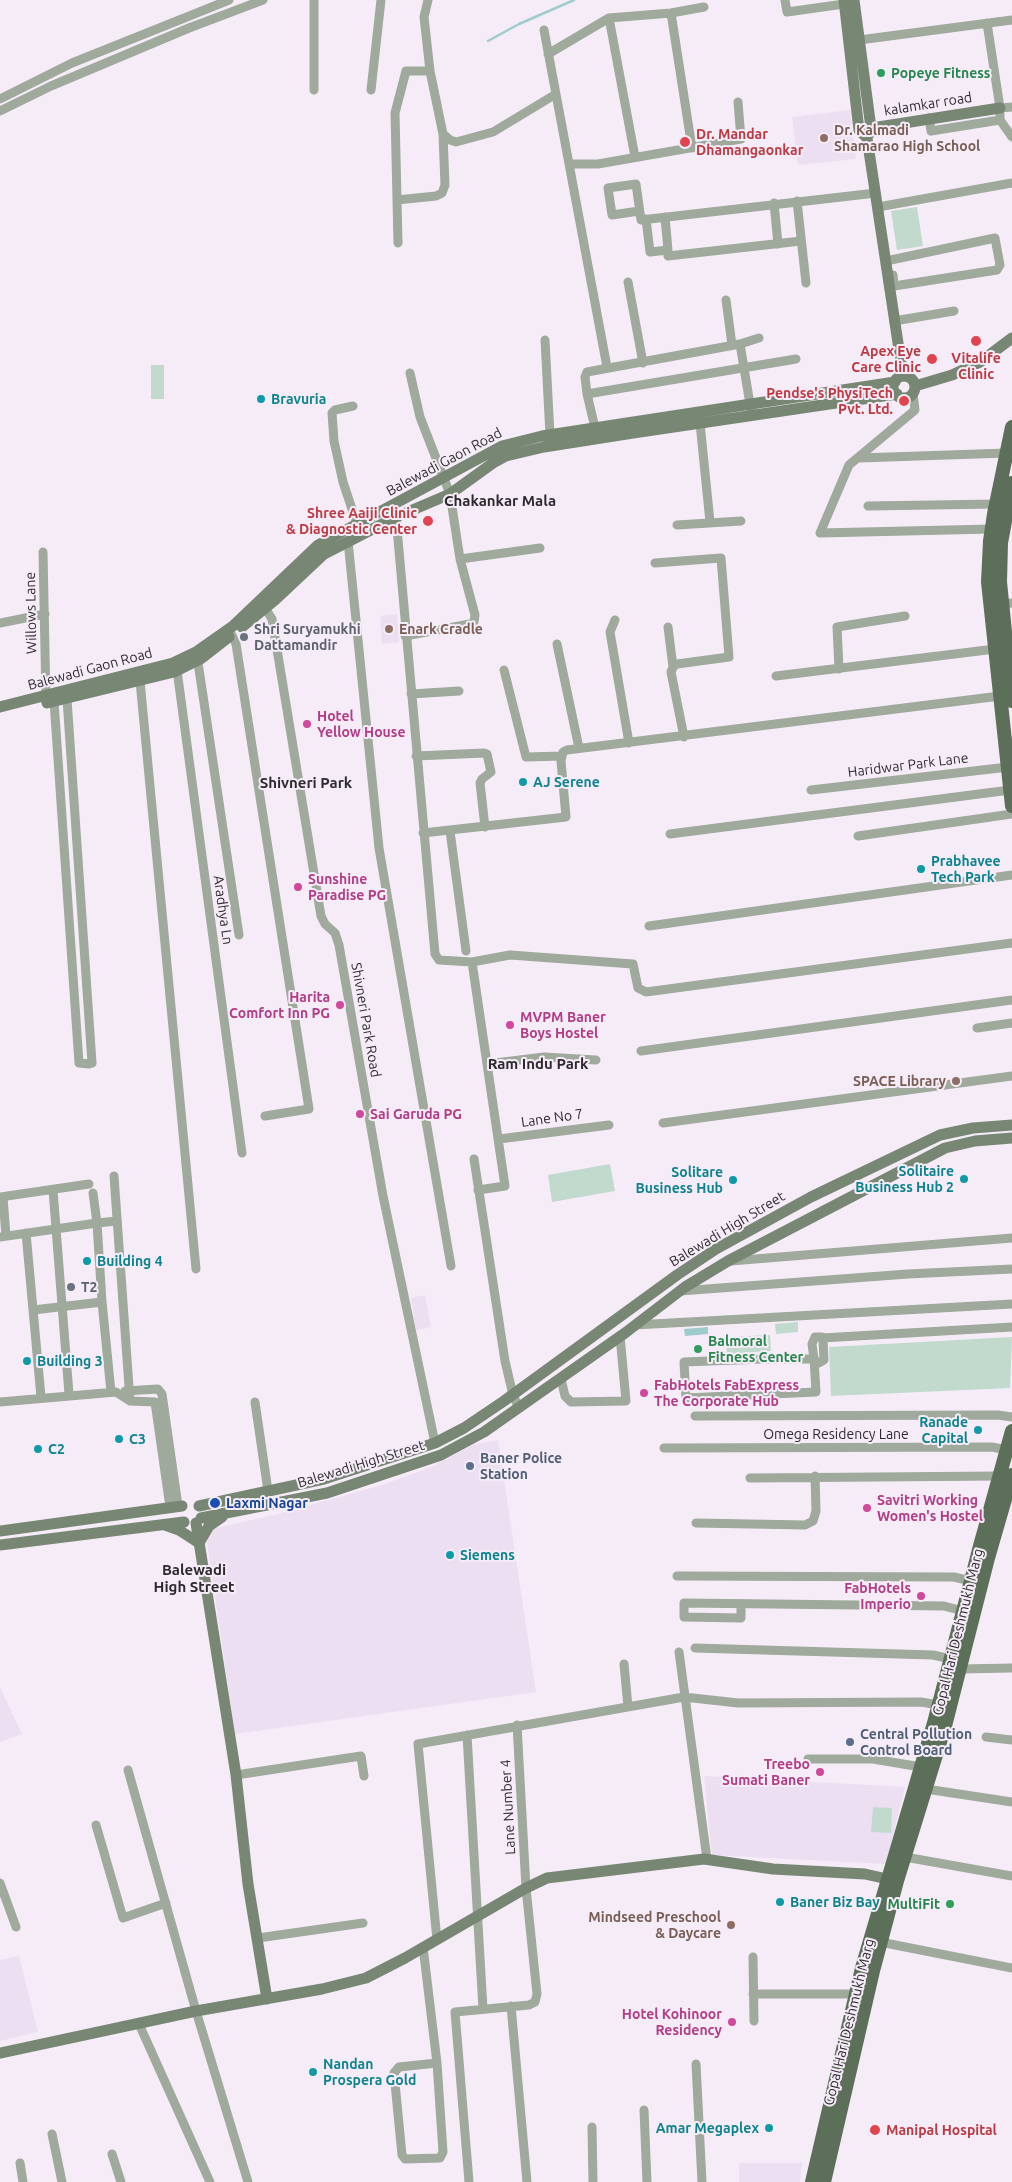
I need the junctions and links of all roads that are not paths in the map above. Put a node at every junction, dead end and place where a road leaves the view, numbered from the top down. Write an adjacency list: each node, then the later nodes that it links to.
1 (229, 0): 20 (street)
2 (263, 0): 23 (street)
3 (314, 0): 17 (street)
4 (381, 0): 18 (street)
5 (428, 0): 16 (street)
6 (785, 0): 7 (street)
7 (847, 1): 14 (street); 26 (street)
8 (704, 7): 9 (street)
9 (671, 13): 10 (street); 29 (street)
10 (609, 18): 15 (street); 30 (street)
11 (1012, 20): 12 (street)
12 (987, 23): 14 (street); 22 (street)
13 (544, 30): 15 (street)
14 (859, 40): 26 (street)
15 (548, 54): 19 (street)
16 (430, 71): 27 (street); 34 (street)
17 (314, 90)
18 (371, 90)
19 (556, 94): 27 (street); 31 (street)
20 (0, 99)
21 (738, 102): 29 (street)
22 (1006, 107): 24 (street, kalamkar road); 25 (street)
23 (0, 111)
24 (929, 118): 25 (street); 26 (street, kalamkar road)
25 (1000, 120): 28 (street)
26 (866, 132): 33 (street)
27 (443, 134): 34 (street)
28 (1012, 137)
29 (692, 148): 30 (street)
30 (635, 157): 31 (street)
31 (569, 164): 57 (street)
32 (1012, 183): 37 (street)
33 (876, 193): 35 (street); 37 (street)
34 (397, 200): 42 (street)
35 (797, 201): 36 (street); 41 (street)
36 (774, 203): 39 (street); 43 (street)
37 (878, 207): 45 (street)
38 (640, 211): 40 (street)
39 (666, 217): 40 (street); 40 (street)
40 (646, 219)
41 (801, 241): 43 (street); 47 (street)
42 (398, 243)
43 (778, 244): 44 (street)
44 (668, 256)
45 (888, 260): 45 (street); 50 (street)
46 (628, 282): 56 (street)
47 (806, 283)
48 (726, 300): 54 (street)
49 (954, 312): 50 (street)
50 (894, 321): 60 (street)
51 (759, 338): 54 (street)
52 (1012, 338): 61 (street)
53 (545, 340): 69 (street)
54 (736, 345): 56 (street); 58 (street)
55 (796, 359): 58 (street)
56 (643, 363): 57 (street)
57 (607, 367): 62 (street)
58 (743, 367): 62 (street); 65 (street)
59 (410, 373): 72 (street)
60 (899, 379): 61 (street); 63 (street); 65 (street, Balewadi Gaon Road)
61 (914, 390): 63 (street); 71 (street)
62 (587, 394): 68 (street)
63 (897, 394): 65 (street, Balewadi Gaon Road)
64 (353, 406): 80 (street)
65 (751, 410): 66 (street, Balewadi Gaon Road); 68 (street, Balewadi Gaon Road)
66 (700, 423): 68 (street, Balewadi Gaon Road); 79 (street)
67 (1012, 427): 70 (main road)
68 (596, 434): 69 (street, Balewadi Gaon Road); 74 (street, Balewadi Gaon Road)
69 (550, 435): 72 (street, Balewadi Gaon Road)
70 (1006, 454): 71 (street); 75 (main road)
71 (859, 458): 82 (street)
72 (442, 478): 74 (street); 77 (street, Balewadi Gaon Road)
73 (1012, 483): 82 (main road)
74 (450, 494): 77 (street, Balewadi Gaon Road); 86 (street)
75 (996, 504): 76 (street); 82 (main road)
76 (868, 506)
77 (394, 512): 80 (street, Balewadi Gaon Road); 83 (street, Balewadi Gaon Road); 96 (street)
78 (741, 521): 79 (street)
79 (710, 522): 81 (street)
80 (357, 524): 99 (street, Balewadi Gaon Road)
81 (677, 526)
82 (1003, 526): 88 (main road); 98 (main road)
83 (348, 541): 89 (street, Balewadi Gaon Road); 165 (street)
84 (540, 548): 86 (street)
85 (43, 552): 90 (street, Willows Lane)
86 (460, 559): 96 (street)
87 (655, 564): 101 (street)
88 (1007, 604): 100 (main road)
89 (265, 608): 95 (street, Balewadi Gaon Road); 194 (street, Shivneri Park Road)
90 (45, 614): 93 (street); 111 (street, Willows Lane)
91 (905, 616): 102 (street)
92 (615, 620): 117 (street)
93 (0, 623)
94 (668, 627): 101 (street)
95 (232, 634): 99 (street, Balewadi Gaon Road); 144 (street)
96 (405, 636): 108 (street)
97 (558, 644): 118 (street)
98 (995, 649): 102 (street); 109 (main road)
99 (197, 656): 103 (street, Balewadi Gaon Road); 111 (street, Balewadi Gaon Road); 133 (street)
100 (1010, 659): 109 (main road)
101 (673, 666): 116 (street)
102 (840, 669): 105 (street)
103 (177, 670): 106 (street, Balewadi Gaon Road); 150 (street, Aradhya Ln)
104 (504, 670): 120 (street)
105 (776, 676)
106 (140, 681): 110 (street, Balewadi Gaon Road); 166 (street)
107 (459, 690): 108 (street)
108 (411, 694): 119 (street)
109 (1006, 698): 116 (street); 121 (main road)
110 (67, 699): 111 (street, Balewadi Gaon Road); 114 (street)
111 (49, 700): 112 (street, Balewadi Gaon Road); 113 (street, Balewadi Gaon Road); 115 (street, Willows Lane)
112 (0, 707)
113 (0, 713)
114 (69, 717): 115 (street); 115 (street, Willows Lane)
115 (56, 718)
116 (684, 737): 117 (street)
117 (629, 742): 118 (street)
118 (579, 748): 120 (street)
119 (416, 756): 126 (street); 128 (street)
120 (562, 756): 126 (street)
121 (1008, 767): 122 (street, Haridwar Park Lane); 123 (main road)
122 (811, 790)
123 (1010, 790): 124 (main road); 129 (street)
124 (1012, 806)
125 (1012, 814): 130 (street)
126 (484, 827): 127 (street)
127 (450, 831): 128 (street); 135 (street)
128 (423, 833): 136 (street)
129 (670, 834)
130 (858, 836)
131 (1012, 875): 132 (street)
132 (649, 926)
133 (239, 935)
134 (1012, 943): 136 (street)
135 (466, 951)
136 (472, 962): 142 (street)
137 (1012, 1000): 140 (street)
138 (1012, 1023): 139 (street)
139 (977, 1028)
140 (641, 1050)
141 (596, 1060): 142 (street)
142 (487, 1064): 149 (street)
143 (1012, 1076): 145 (street)
144 (265, 1116)
145 (663, 1123)
146 (608, 1125): 149 (street, Lane No 7)
147 (1012, 1125): 182 (street, Balewadi High Street)
148 (1012, 1138): 164 (street, Balewadi High Street)
149 (499, 1139): 155 (street)
150 (242, 1153)
151 (474, 1158): 155 (street)
152 (114, 1176): 158 (street)
153 (89, 1184): 154 (street)
154 (53, 1190): 157 (street); 160 (street)
155 (478, 1190): 182 (street)
156 (93, 1193): 159 (street)
157 (1, 1197): 162 (street)
158 (117, 1221): 159 (street); 178 (street)
159 (97, 1224): 160 (street); 169 (street)
160 (58, 1229): 161 (street); 171 (street)
161 (26, 1233): 162 (street); 172 (street)
162 (3, 1236)
163 (1012, 1238): 164 (street)
164 (728, 1261): 168 (street, Balewadi High Street)
165 (451, 1266)
166 (196, 1269)
167 (1012, 1269): 168 (street)
168 (680, 1291): 173 (street, Balewadi High Street)
169 (102, 1302): 171 (street); 180 (street)
170 (1012, 1304): 173 (street)
171 (63, 1307): 172 (street); 181 (street)
172 (33, 1310): 183 (street)
173 (635, 1325): 175 (street, Balewadi High Street)
174 (1012, 1327): 176 (street)
175 (620, 1336): 177 (street, Balewadi High Street); 177 (street)
176 (814, 1358): 176 (street)
177 (561, 1379): 188 (street, Balewadi High Street)
178 (130, 1390): 179 (street); 180 (street); 184 (street)
179 (160, 1391): 186 (street); 201 (street)
180 (116, 1392): 181 (street); 184 (street)
181 (69, 1394): 183 (street)
182 (513, 1395): 188 (street); 189 (street, Balewadi High Street)
183 (41, 1397): 185 (street)
184 (130, 1401): 186 (street)
185 (0, 1402)
186 (155, 1402): 201 (street)
187 (255, 1402): 200 (street)
188 (519, 1408): 192 (street, Balewadi High Street)
189 (485, 1414): 192 (street); 194 (street, Balewadi High Street)
190 (695, 1416): 191 (street)
191 (1012, 1417)
192 (492, 1426): 203 (street, Balewadi High Street)
193 (1012, 1430): 196 (main road, Gopal Hari Deshmukh Marg)
194 (435, 1442): 200 (street, Balewadi High Street)
195 (664, 1448): 196 (street, Omega Residency Lane)
196 (1007, 1450): 197 (main road, Gopal Hari Deshmukh Marg)
197 (1006, 1475): 198 (street); 212 (main road, Gopal Hari Deshmukh Marg); 218 (main road, Gopal Hari Deshmukh Marg)
198 (816, 1476): 199 (street); 206 (street)
199 (750, 1478)
200 (268, 1491): 202 (street, Balewadi High Street)
201 (177, 1506): 202 (street); 205 (street); 208 (street)
202 (199, 1506): 204 (street)
203 (233, 1512): 204 (street, Balewadi High Street); 209 (street)
204 (198, 1521): 205 (street); 209 (street)
205 (184, 1522): 207 (street)
206 (696, 1523)
207 (161, 1524): 209 (street); 210 (street)
208 (0, 1531)
209 (199, 1543): 230 (street)
210 (0, 1546)
211 (677, 1576): 212 (street)
212 (970, 1581): 214 (main road, Gopal Hari Deshmukh Marg)
213 (741, 1604): 213 (street); 214 (street)
214 (963, 1611): 218 (main road, Gopal Hari Deshmukh Marg)
215 (695, 1648): 218 (street)
216 (679, 1652): 220 (street)
217 (624, 1664): 222 (street)
218 (955, 1664): 219 (street); 221 (main road, Gopal Hari Deshmukh Marg); 232 (main road, Gopal Hari Deshmukh Marg)
219 (1012, 1668)
220 (684, 1697): 221 (street); 222 (street); 236 (street)
221 (939, 1705): 228 (main road, Gopal Hari Deshmukh Marg)
222 (628, 1707): 223 (street)
223 (517, 1725): 224 (street); 240 (street, Lane Number 4)
224 (467, 1735): 242 (street); 246 (street)
225 (986, 1737): 226 (street)
226 (1012, 1740)
227 (808, 1759): 228 (street)
228 (921, 1767): 238 (main road, Gopal Hari Deshmukh Marg)
229 (128, 1770): 241 (street)
230 (236, 1775): 231 (street); 245 (street)
231 (364, 1776)
232 (926, 1789): 233 (street); 235 (main road, Gopal Hari Deshmukh Marg)
233 (1012, 1802)
234 (96, 1825): 241 (street)
235 (905, 1857): 237 (street); 238 (main road, Gopal Hari Deshmukh Marg)
236 (707, 1859): 238 (street); 240 (street)
237 (1012, 1876)
238 (892, 1880): 247 (main road, Gopal Hari Deshmukh Marg); 252 (main road, Gopal Hari Deshmukh Marg)
239 (0, 1883): 244 (street)
240 (526, 1888): 242 (street); 254 (street, Lane Number 4)
241 (166, 1902): 256 (street)
242 (478, 1916): 246 (street); 255 (street)
243 (363, 1923): 245 (street)
244 (16, 1927)
245 (258, 1938): 253 (street)
246 (437, 1940): 248 (street)
247 (880, 1942): 250 (street); 278 (main road, Gopal Hari Deshmukh Marg)
248 (423, 1947): 253 (street); 260 (street)
249 (753, 1957): 251 (street)
250 (1012, 1968)
251 (753, 1994): 252 (street); 257 (street)
252 (855, 1994): 277 (main road, Gopal Hari Deshmukh Marg)
253 (267, 1999): 256 (street)
254 (511, 2006): 255 (street); 273 (street)
255 (483, 2009): 272 (street)
256 (196, 2011): 258 (street); 271 (street)
257 (754, 2021)
258 (139, 2024): 259 (street); 270 (street)
259 (0, 2053)
260 (437, 2063): 260 (street)
261 (696, 2064): 276 (street)
262 (644, 2110): 275 (street)
263 (592, 2128): 274 (street)
264 (52, 2134): 268 (street)
265 (112, 2154): 269 (street)
266 (20, 2163): 267 (street)
267 (23, 2182)
268 (62, 2182)
269 (122, 2182)
270 (210, 2182)
271 (248, 2182)
272 (470, 2182)
273 (526, 2182)
274 (593, 2182)
275 (647, 2182)
276 (702, 2182)
277 (812, 2182)
278 (824, 2182)

